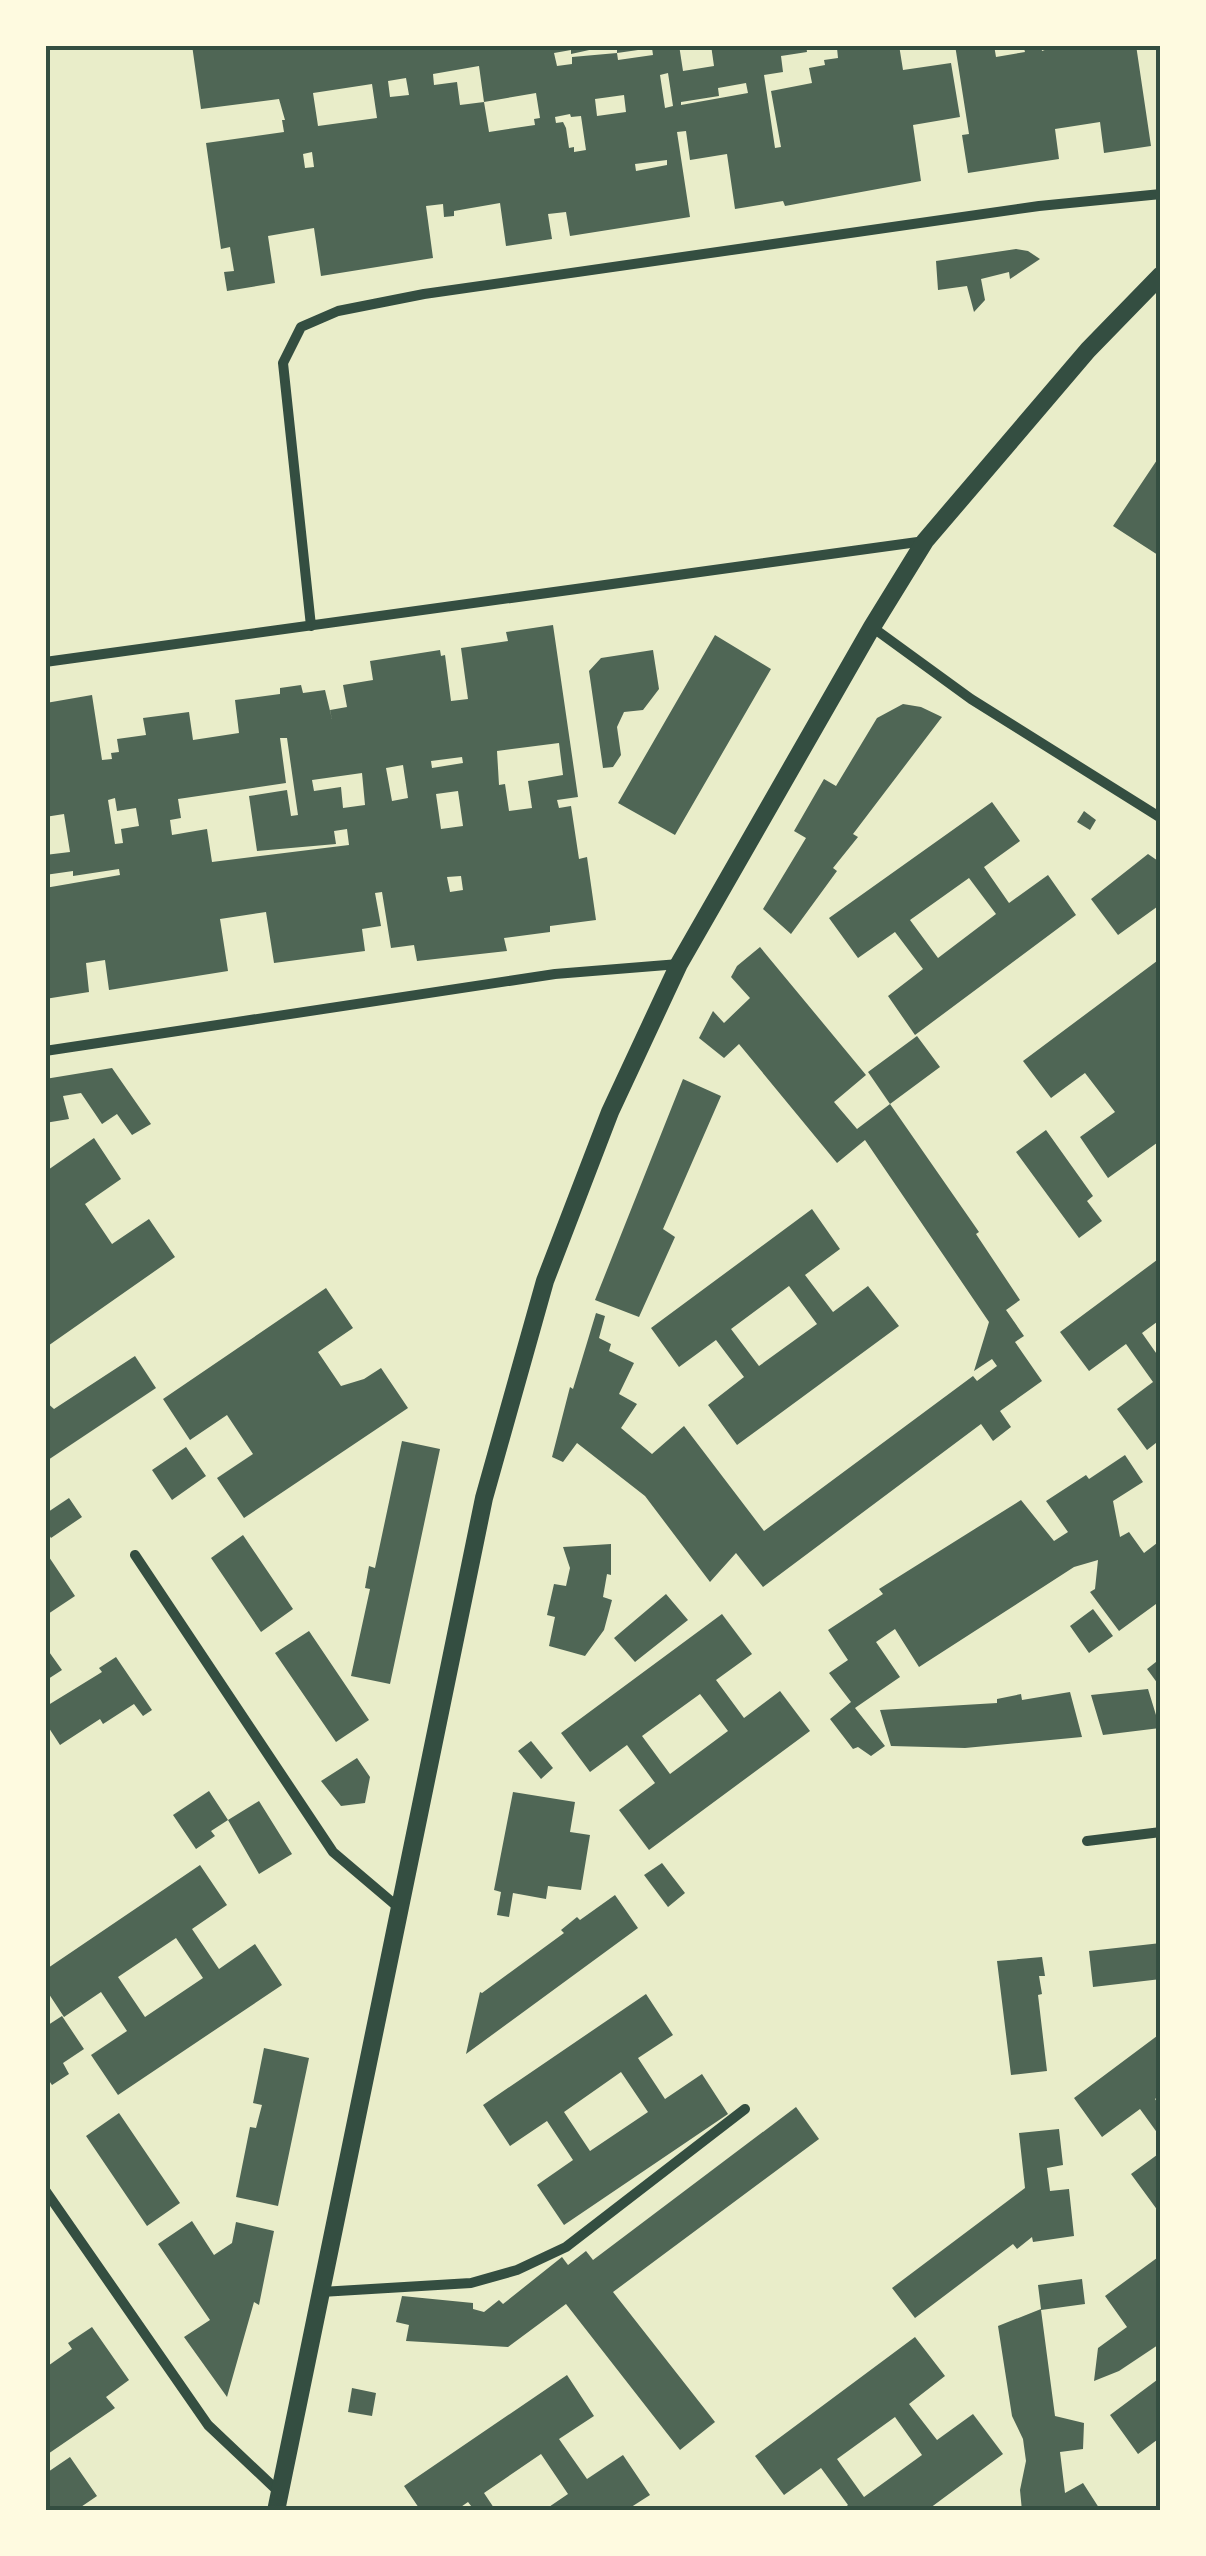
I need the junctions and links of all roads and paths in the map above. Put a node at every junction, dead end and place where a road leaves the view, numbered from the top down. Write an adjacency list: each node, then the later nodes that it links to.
1 (1161, 194): 4 (street)
2 (1161, 275): 3 (street)
3 (925, 541): 4 (street); 5 (street)
4 (311, 626): 6 (street)
5 (872, 627): 7 (street); 8 (street)
6 (45, 662)
7 (1161, 818)
8 (678, 964): 9 (street); 13 (street)
9 (45, 1051)
10 (135, 1555): 13 (street)
11 (1161, 1832): 12 (street)
12 (1087, 1841)
13 (401, 1910): 16 (street)
14 (745, 2109): 16 (street)
15 (45, 2190): 17 (street)
16 (321, 2292): 17 (street)
17 (278, 2502)

